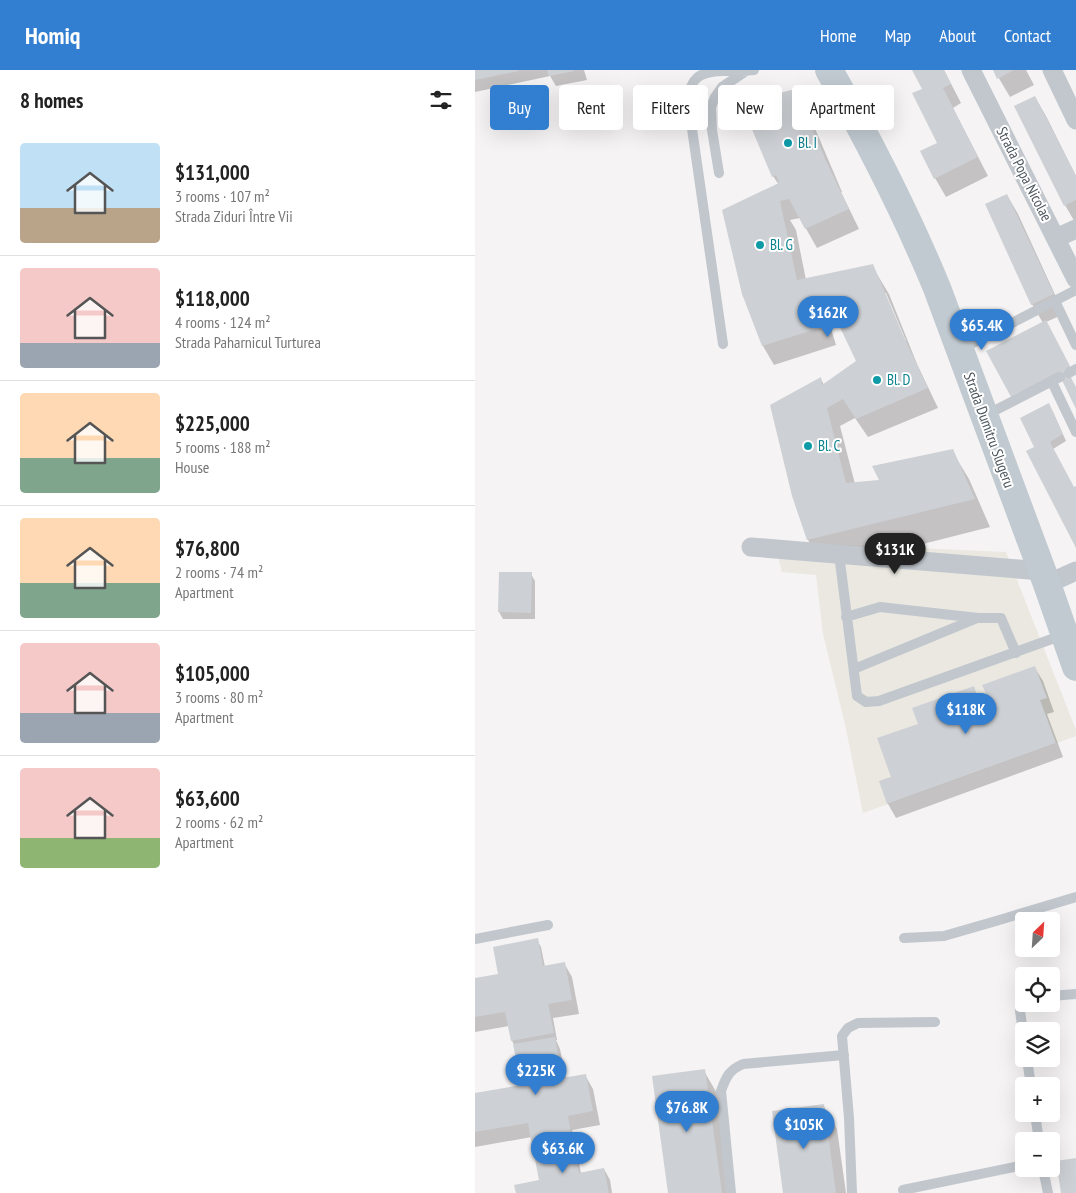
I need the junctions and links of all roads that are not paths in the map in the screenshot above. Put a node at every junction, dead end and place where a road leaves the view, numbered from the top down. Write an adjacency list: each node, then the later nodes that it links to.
1 (751, 70): 6 (lane); 12 (lane)
2 (829, 70): 14 (main road, Strada Dumitru Slugeru)
3 (971, 70): 8 (street, Strada Popa Nicolae)
4 (1052, 70): 5 (street)
5 (1076, 120)
6 (719, 173)
7 (1076, 229): 8 (street)
8 (1057, 238): 9 (street, Strada Popa Nicolae)
9 (1076, 279)
10 (1076, 290): 11 (lane)
11 (1055, 301): 13 (lane); 14 (lane)
12 (723, 344)
13 (1076, 345)
14 (959, 350): 16 (main road, Strada Dumitru Slugeru)
15 (1064, 375): 16 (lane); 17 (lane)
16 (984, 416): 21 (main road, Strada Dumitru Slugeru)
17 (1076, 432)
18 (751, 547): 19 (street)
19 (839, 554): 21 (street); 22 (lane)
20 (1076, 571): 21 (street)
21 (1044, 577): 25 (main road, Strada Dumitru Slugeru)
22 (846, 617): 23 (lane); 26 (lane)
23 (978, 618): 24 (lane); 26 (lane)
24 (1016, 653): 25 (lane); 26 (lane)
25 (1072, 654)
26 (854, 669)
27 (1076, 897): 29 (lane)
28 (548, 925): 30 (lane)
29 (904, 938)
30 (475, 939)
31 (1076, 994): 32 (lane)
32 (1060, 995)
33 (935, 1022): 34 (lane)
34 (844, 1055): 38 (lane); 39 (lane)
35 (1015, 1167): 37 (lane)
36 (1045, 1177): 40 (lane)
37 (903, 1190)
38 (731, 1193)
39 (852, 1193)
40 (1048, 1193)

